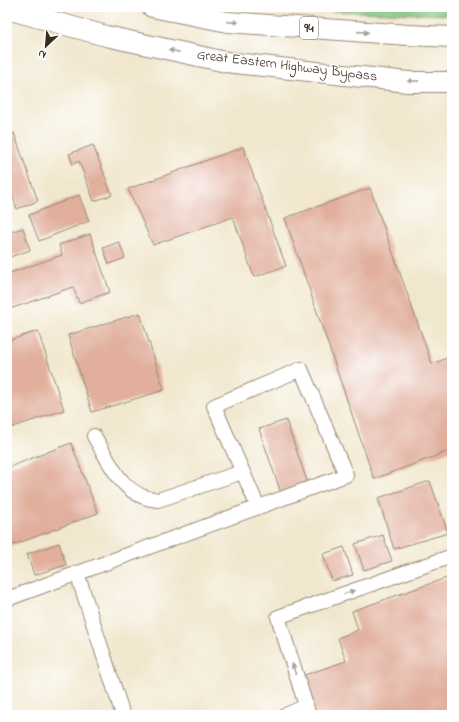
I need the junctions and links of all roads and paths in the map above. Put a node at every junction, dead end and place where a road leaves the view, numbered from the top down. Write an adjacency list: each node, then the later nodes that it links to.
1 (152, 7): 3 (highway, 94, one-way to 3)
2 (7, 9): 4 (highway, Great Eastern Highway Bypass, one-way to 2)
3 (452, 37)
4 (452, 82)
5 (94, 436): 6 (lane)
6 (242, 472): 7 (lane); 7 (lane)
7 (258, 507): 9 (lane)
8 (452, 556): 11 (lane, one-way to 8)
9 (76, 573): 10 (lane); 12 (lane)
10 (7, 599)
11 (307, 710): 13 (lane)
12 (123, 715)
13 (286, 715)

